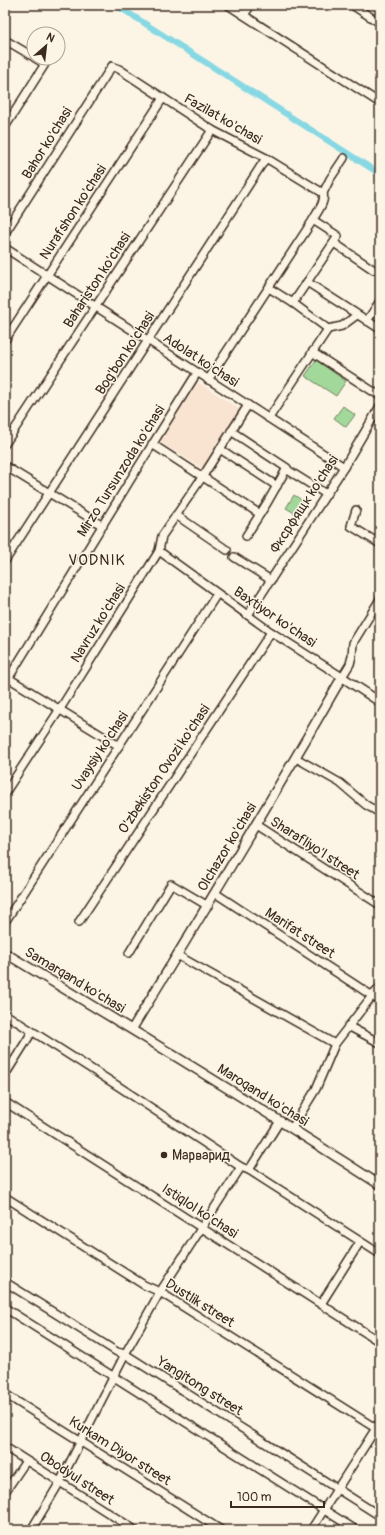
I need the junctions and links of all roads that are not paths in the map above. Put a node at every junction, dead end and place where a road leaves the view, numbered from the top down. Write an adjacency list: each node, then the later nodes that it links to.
1 (228, 5): 4 (street)
2 (250, 5): 4 (street)
3 (352, 5): 5 (street)
4 (244, 15): 11 (street)
5 (380, 23)
6 (5, 40): 7 (street)
7 (26, 53)
8 (44, 66): 12 (street)
9 (112, 66): 10 (street, Fazilat ko'chasi); 18 (street, Bahor ko'chasi)
10 (163, 98): 13 (street, Fazilat ko'chasi); 22 (street, Nurafshon ko'chasi)
11 (379, 101)
12 (5, 127)
13 (212, 130): 14 (street, Fazilat ko'chasi); 27 (street, Bahariston ko'chasi)
14 (266, 158): 16 (street, Fazilat ko'chasi); 33 (street, Bog'bon ko'chasi)
15 (344, 158): 16 (street)
16 (323, 193): 17 (street)
17 (312, 220): 19 (street); 24 (street)
18 (5, 234)
19 (334, 243): 21 (street); 23 (street)
20 (5, 248): 22 (street, Adolat ko'chasi)
21 (374, 270)
22 (47, 275): 27 (street, Adolat ko'chasi); 32 (street, Nurafshon ko'chasi)
23 (307, 282): 26 (street); 28 (street)
24 (269, 288): 26 (street); 36 (street)
25 (380, 301): 29 (street)
26 (293, 303): 30 (street)
27 (96, 306): 33 (street, Adolat ko'chasi); 42 (street, Bahariston ko'chasi)
28 (358, 315): 29 (street); 30 (street)
29 (367, 322): 31 (street)
30 (328, 329): 34 (street)
31 (380, 329)
32 (5, 340)
33 (148, 341): 35 (street, Adolat ko'chasi); 50 (street, Bog'bon ko'chasi)
34 (312, 352): 37 (street); 40 (street)
35 (197, 373): 36 (street, Adolat ko'chasi); 43 (street, Mirzo Tursunzoda ko'chasi)
36 (208, 380): 38 (street, Adolat ko'chasi)
37 (380, 396)
38 (248, 405): 40 (street, Adolat ko'chasi); 41 (street, Navruz ko'chasi)
39 (380, 406): 46 (street, Фксрфящк ko'chasi)
40 (269, 418): 46 (street, Adolat ko'chasi)
41 (231, 431): 44 (street, Navruz ko'chasi); 47 (street)
42 (5, 444)
43 (152, 444): 48 (street); 55 (street, Mirzo Tursunzoda ko'chasi)
44 (220, 449): 48 (street, Navruz ko'chasi); 49 (street)
45 (5, 466): 50 (street)
46 (344, 467): 51 (street, Фксрфящк ko'chasi)
47 (286, 468): 49 (street); 51 (street)
48 (203, 476): 53 (street); 54 (street, Navruz ko'chasi)
49 (277, 486): 53 (street)
50 (49, 493): 55 (street); 61 (street, Bog'bon ko'chasi)
51 (326, 494): 62 (street, Фксрфящк ko'chasi)
52 (356, 510): 57 (street)
53 (260, 514): 56 (street)
54 (176, 515): 58 (street); 59 (street, Navruz ko'chasi)
55 (103, 526): 68 (street, Mirzo Tursunzoda ko'chasi)
56 (246, 536)
57 (380, 544)
58 (227, 550)
59 (159, 552): 63 (street, Baxtiyor ko'chasi); 70 (street, Navruz ko'chasi)
60 (234, 557): 62 (street)
61 (5, 561)
62 (271, 580): 65 (street, Фксрфящк ko'chasi)
63 (217, 594): 65 (street, Baxtiyor ko'chasi); 71 (street, Uvaysiy ko'chasi)
64 (380, 599): 67 (street)
65 (248, 615): 66 (street, Baxtiyor ko'chasi)
66 (271, 632): 67 (street, Baxtiyor ko'chasi); 80 (street, O'zbekiston Ovozi ko'chasi)
67 (342, 677): 69 (street, Baxtiyor ko'chasi); 72 (street, Olchazor ko'chasi)
68 (6, 680): 70 (street)
69 (380, 702)
70 (60, 710): 71 (street); 73 (street, Navruz ko'chasi)
71 (119, 746): 79 (street, Uvaysiy ko'chasi)
72 (296, 758): 74 (street); 75 (street, Olchazor ko'chasi)
73 (5, 793)
74 (380, 813)
75 (256, 825): 76 (street, Olchazor ko'chasi); 77 (street, Sharafliyo'l street)
76 (215, 893): 78 (street, Olchazor ko'chasi); 85 (street, Marifat street)
77 (380, 905)
78 (208, 906): 82 (street); 83 (street, Olchazor ko'chasi)
79 (5, 922)
80 (78, 922)
81 (5, 953): 89 (street, Samarqand ko'chasi)
82 (129, 953)
83 (177, 955): 89 (street, Olchazor ko'chasi); 92 (street)
84 (380, 987): 85 (street)
85 (372, 996): 86 (street, Marifat street); 88 (street)
86 (380, 1001)
87 (5, 1014): 90 (street)
88 (348, 1026): 91 (street); 92 (street)
89 (132, 1029): 95 (street, Maroqand ko'chasi)
90 (32, 1032): 93 (street); 97 (street)
91 (380, 1043)
92 (335, 1044): 96 (street)
93 (5, 1075)
94 (5, 1102): 101 (street, Istiqlol ko'chasi)
95 (280, 1121): 96 (street, Maroqand ko'chasi); 98 (street)
96 (292, 1128): 99 (street, Maroqand ko'chasi)
97 (241, 1167): 98 (street); 101 (street)
98 (250, 1170): 102 (street)
99 (380, 1185)
100 (5, 1197): 105 (street, Dustlik street)
101 (202, 1227): 105 (street); 106 (street, Istiqlol ko'chasi)
102 (360, 1242): 103 (street); 106 (street)
103 (380, 1254)
104 (5, 1282): 109 (street, Yangitong street)
105 (160, 1292): 109 (street); 112 (street, Dustlik street)
106 (321, 1304): 108 (street, Istiqlol ko'chasi)
107 (5, 1308): 110 (street)
108 (380, 1342)
109 (125, 1354): 110 (street); 117 (street, Yangitong street)
110 (113, 1377): 113 (street); 119 (street)
111 (5, 1394): 113 (street, Kurkam Diyor street)
112 (379, 1427): 117 (street)
113 (81, 1441): 116 (street); 123 (street, Kurkam Diyor street)
114 (5, 1447): 115 (street, Obodyul street)
115 (26, 1461): 116 (street, Obodyul street); 118 (street)
116 (60, 1482): 121 (street); 122 (street, Obodyul street)
117 (338, 1489): 119 (street); 120 (street, Yangitong street)
118 (5, 1492)
119 (324, 1510): 124 (street); 125 (street)
120 (380, 1516)
121 (31, 1530)
122 (135, 1530)
123 (221, 1530)
124 (311, 1530)
125 (356, 1530)

